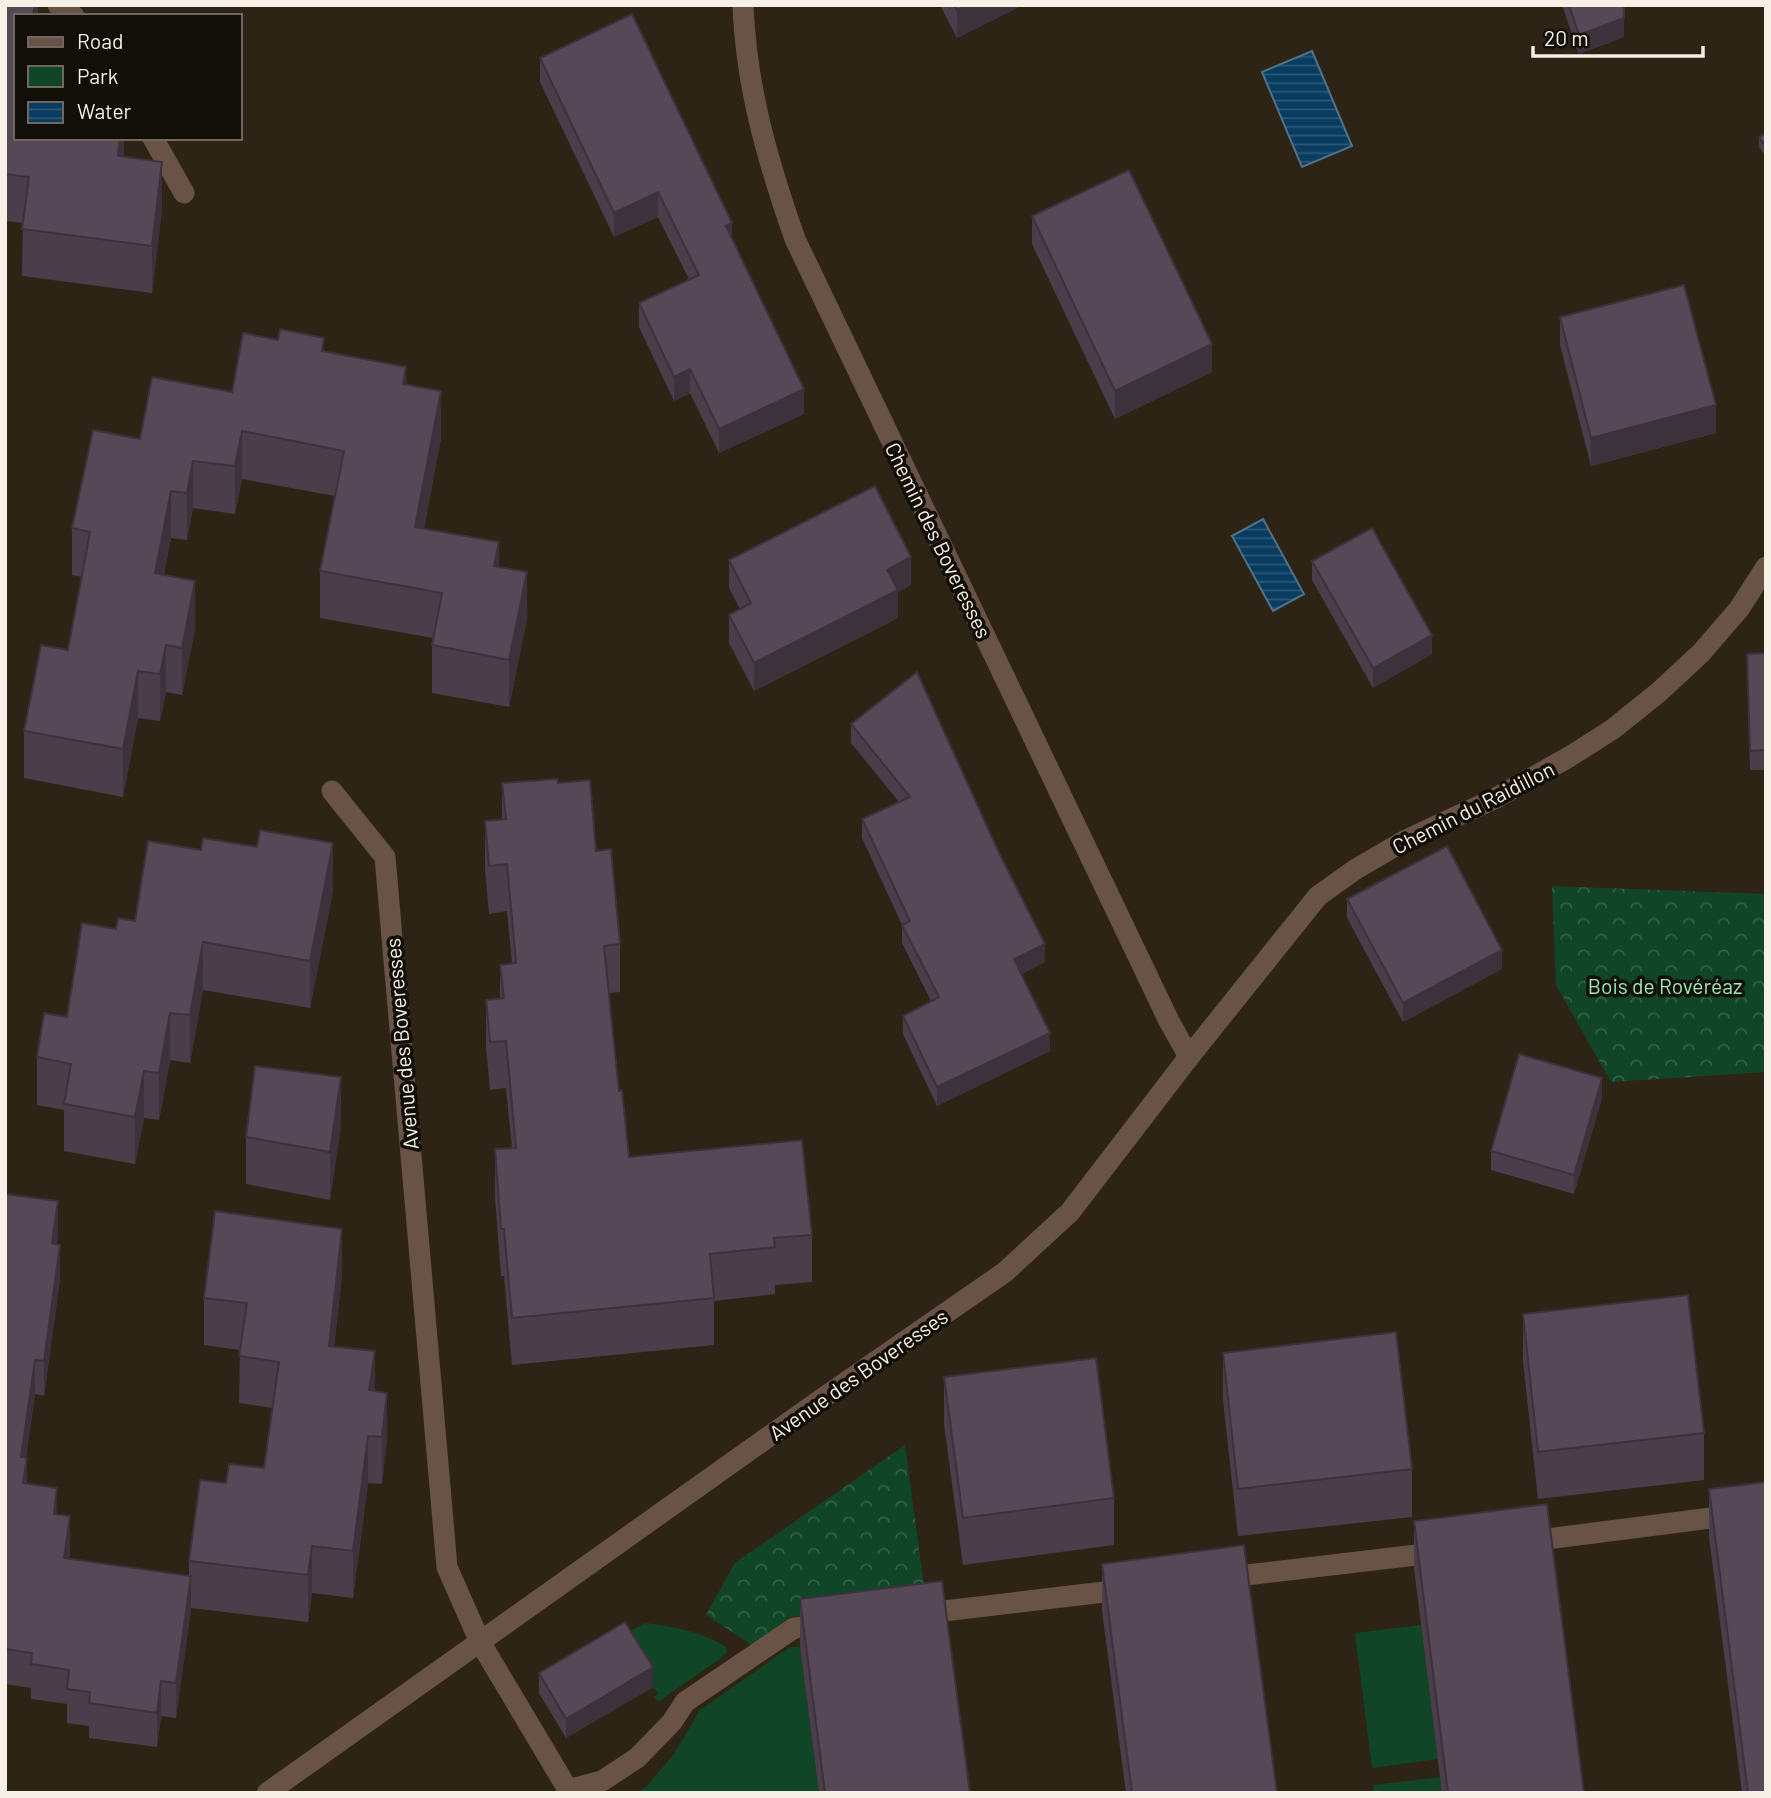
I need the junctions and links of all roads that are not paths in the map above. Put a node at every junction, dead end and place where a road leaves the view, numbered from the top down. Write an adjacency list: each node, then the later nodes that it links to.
1 (743, 5): 6 (street, Chemin des Boveresses)
2 (153, 140): 3 (street)
3 (184, 193)
4 (1766, 567): 6 (street, Chemin du Raidillon)
5 (332, 791): 14 (street, Avenue des Boveresses)
6 (1189, 1057): 14 (street, Avenue des Boveresses)
7 (1766, 1511): 8 (street)
8 (1503, 1544)
9 (1462, 1549): 10 (street)
10 (1205, 1580)
11 (1150, 1587): 12 (street)
12 (896, 1617)
13 (844, 1623): 15 (street)
14 (480, 1643): 15 (street, Avenue des Boveresses); 16 (street, Avenue des Boveresses)
15 (569, 1791)
16 (267, 1793)

